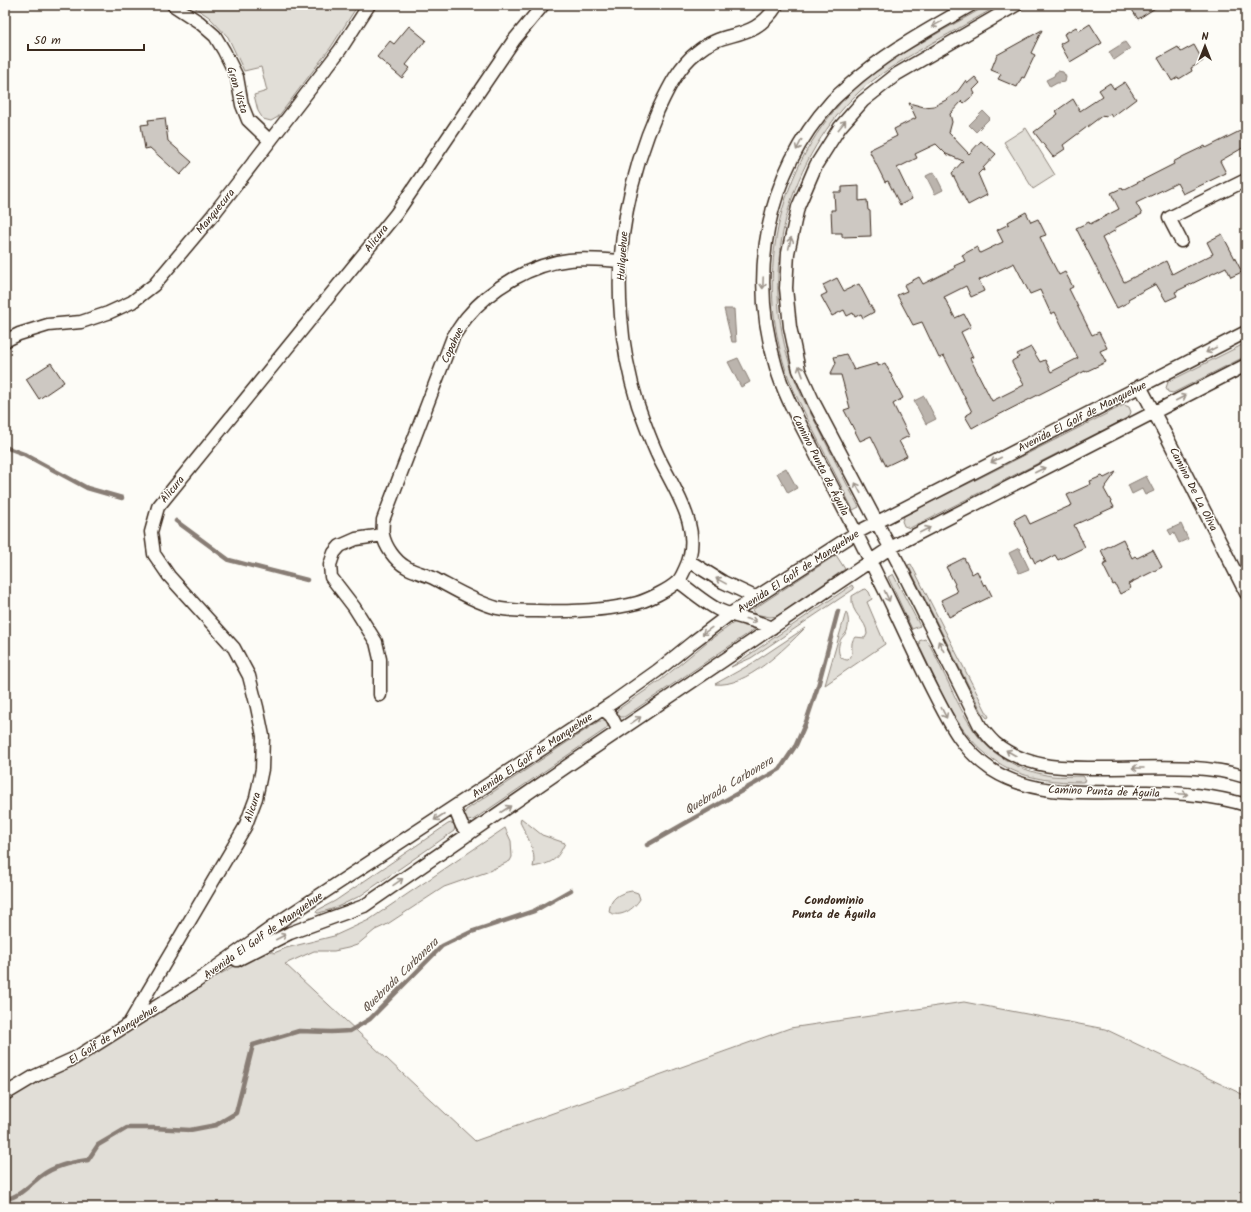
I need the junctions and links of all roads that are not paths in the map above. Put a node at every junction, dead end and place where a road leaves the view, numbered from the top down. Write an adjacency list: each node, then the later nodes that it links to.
1 (173, 5): 7 (street, Gran Vista)
2 (368, 5): 7 (street, Manquecura)
3 (543, 5): 35 (street, Alicura)
4 (777, 5): 10 (street, Huilquehue)
5 (971, 5): 17 (street, Camino Punta de Águila, one-way to 17)
6 (1016, 5): 16 (street, Camino Punta de Águila, one-way to 6)
7 (270, 141): 12 (street, Manquecura)
8 (1246, 180): 9 (street)
9 (1181, 241)
10 (620, 261): 18 (street, Copahue); 20 (street, Huilquehue)
11 (1246, 332): 14 (street, Avenida El Golf de Manquehue, one-way to 14)
12 (5, 341)
13 (1246, 365): 15 (street, Avenida El Golf de Manquehue, one-way to 13)
14 (1140, 386): 15 (street, Camino De La Oliva); 16 (street, Avenida El Golf de Manquehue, one-way to 16)
15 (1154, 411): 19 (street, Avenida El Golf de Manquehue, one-way to 15); 23 (street, Camino De La Oliva)
16 (876, 522): 17 (street, Avenida El Golf de Manquehue); 19 (street, Camino Punta de Águila)
17 (856, 533): 21 (street, Camino Punta de Águila); 24 (street, Avenida El Golf de Manquehue)
18 (383, 535): 22 (street); 27 (street)
19 (890, 548): 21 (street, Avenida El Golf de Manquehue); 30 (street, Camino Punta de Águila, one-way to 19)
20 (689, 561): 22 (street, Huilquehue); 24 (street, one-way to 20)
21 (870, 561): 26 (street, Avenida El Golf de Manquehue); 31 (street, Camino Punta de Águila, one-way to 31)
22 (678, 581): 25 (street)
23 (1246, 593)
24 (756, 597): 25 (street, Avenida El Golf de Manquehue)
25 (730, 614): 26 (street, one-way to 26); 28 (street, Avenida El Golf de Manquehue, one-way to 28)
26 (772, 628): 29 (street, Avenida El Golf de Manquehue, one-way to 26)
27 (380, 695)
28 (603, 709): 29 (street); 32 (street, Avenida El Golf de Manquehue)
29 (619, 731): 33 (street, Avenida El Golf de Manquehue, one-way to 29)
30 (1246, 777)
31 (1246, 805)
32 (454, 807): 33 (street); 34 (street, Avenida El Golf de Manquehue, one-way to 34)
33 (469, 834): 34 (street, Avenida El Golf de Manquehue, one-way to 33)
34 (197, 981): 35 (street, El Golf de Manquehue)
35 (128, 1025): 36 (street, El Golf de Manquehue)
36 (5, 1094)

